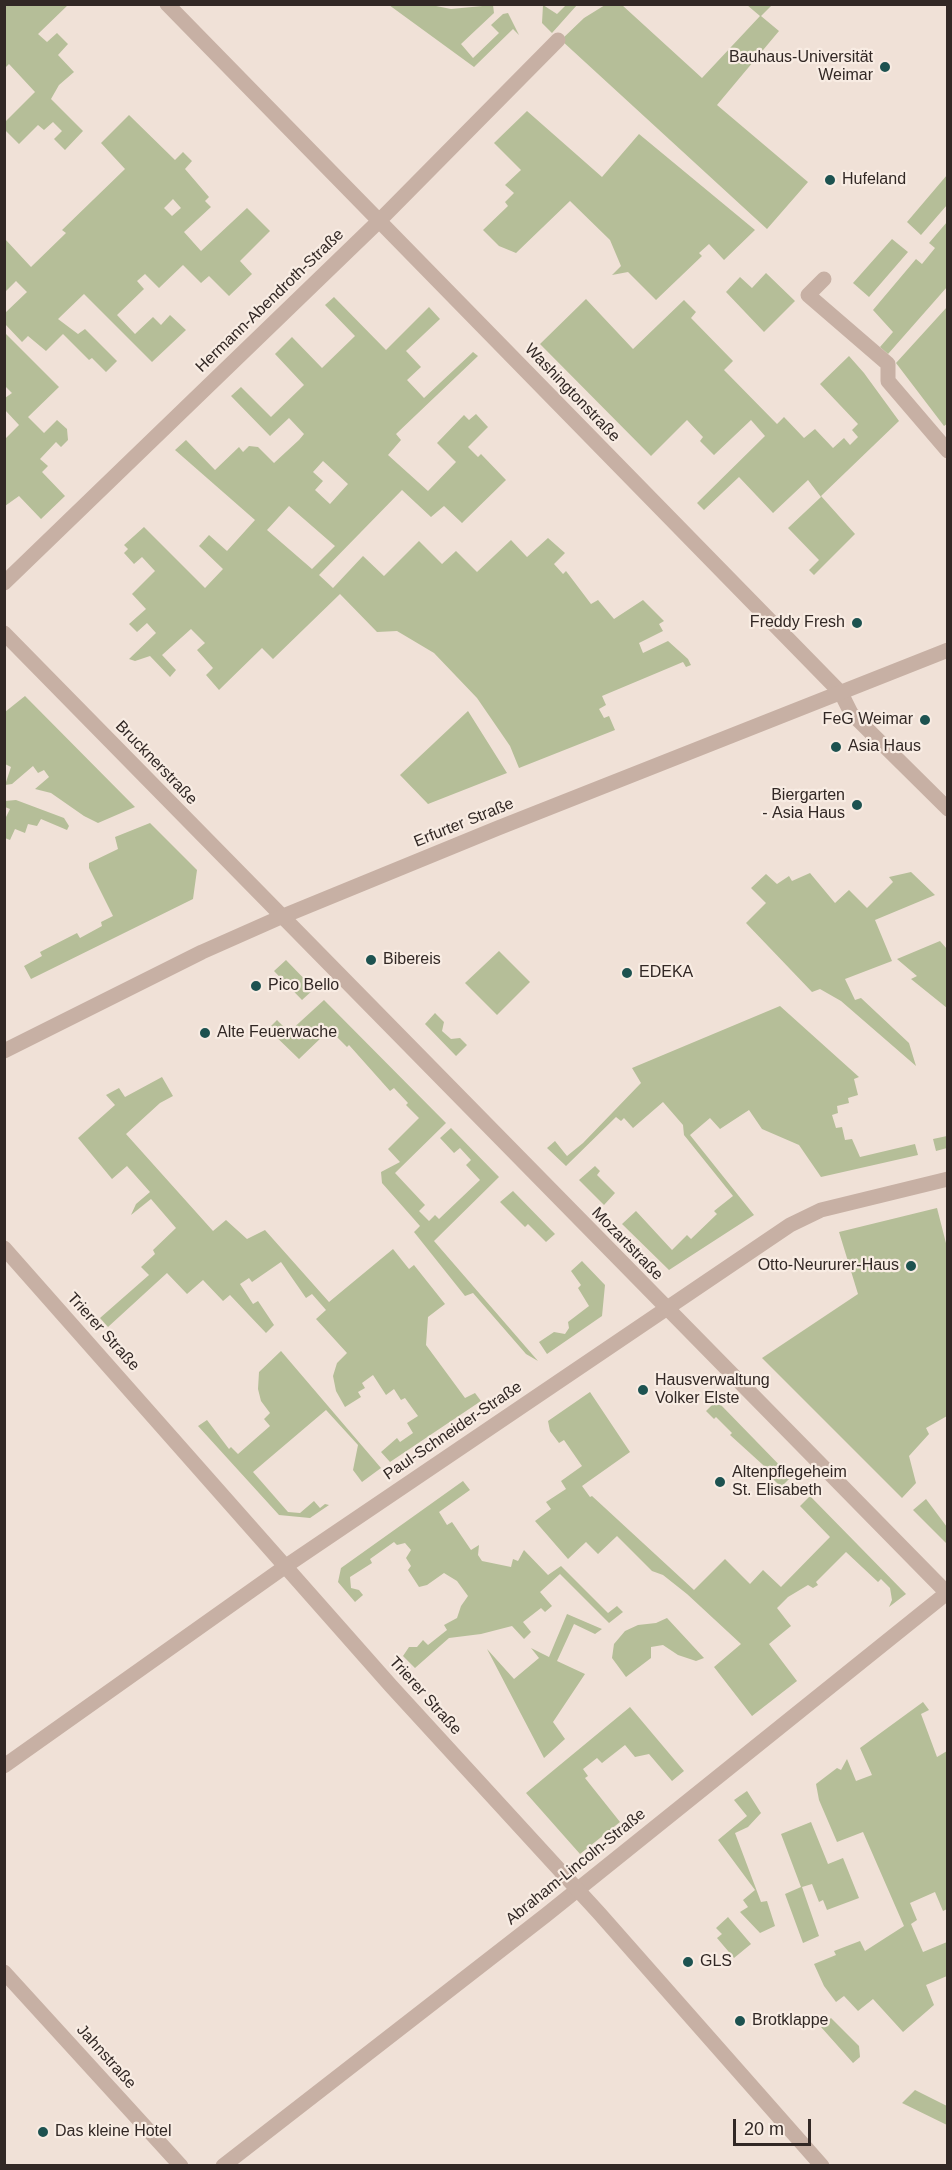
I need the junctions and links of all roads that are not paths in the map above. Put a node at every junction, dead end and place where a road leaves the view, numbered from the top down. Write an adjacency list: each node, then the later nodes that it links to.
1 (167, 4): 3 (street, Washingtonstraße)
2 (558, 40): 3 (street, Hermann-Abendroth-Straße)
3 (379, 221): 6 (street, Hermann-Abendroth-Straße); 9 (street, Washingtonstraße)
4 (824, 279): 5 (street)
5 (948, 451)
6 (4, 583)
7 (4, 633): 11 (street, Brucknerstraße)
8 (948, 650): 9 (street, Erfurter Straße)
9 (841, 693): 10 (street, Washingtonstraße); 11 (street, Erfurter Straße)
10 (948, 809)
11 (281, 917): 12 (street, Erfurter Straße); 15 (street, Mozartstraße)
12 (4, 1051)
13 (948, 1179): 15 (street, Paul-Schneider-Straße)
14 (4, 1248): 16 (street, Trierer Straße)
15 (665, 1308): 16 (street, Paul-Schneider-Straße); 17 (street, Mozartstraße)
16 (286, 1566): 18 (street, Paul-Schneider-Straße); 19 (street, Trierer Straße)
17 (947, 1593): 19 (street, Abraham-Lincoln-Straße)
18 (4, 1766)
19 (577, 1890): 22 (street, Abraham-Lincoln-Straße); 23 (street, Trierer Straße)
20 (4, 1972): 21 (street, Jahnstraße)
21 (181, 2166)
22 (224, 2166)
23 (822, 2166)

